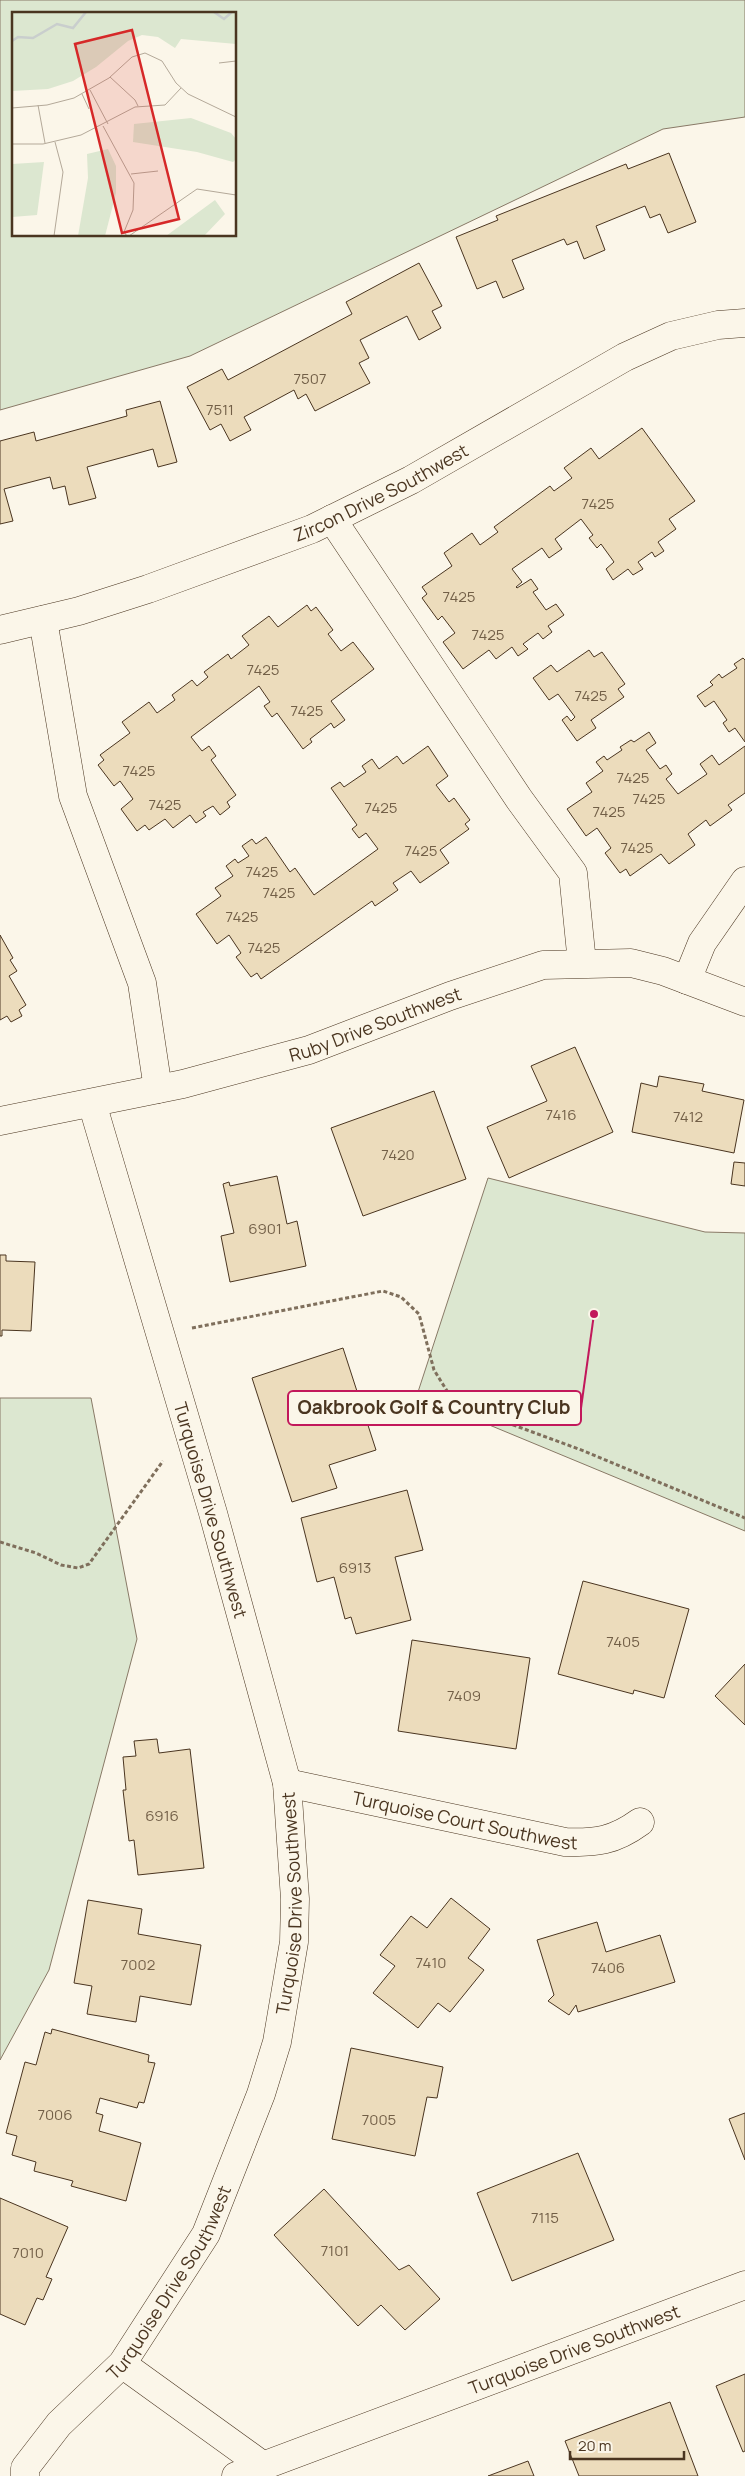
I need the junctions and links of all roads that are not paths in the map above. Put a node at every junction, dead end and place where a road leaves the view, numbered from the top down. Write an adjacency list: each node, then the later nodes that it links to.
1 (745, 323): 2 (street, Zircon Drive Southwest)
2 (332, 519): 3 (street, Zircon Drive Southwest); 6 (street)
3 (43, 620): 4 (street, Zircon Drive Southwest); 9 (street)
4 (0, 630)
5 (745, 882): 7 (street)
6 (582, 963): 7 (street, Ruby Drive Southwest); 9 (street, Ruby Drive Southwest)
7 (687, 980): 8 (street, Ruby Drive Southwest)
8 (745, 1002)
9 (158, 1089): 10 (street, Ruby Drive Southwest)
10 (92, 1103): 11 (street, Ruby Drive Southwest); 12 (street, Turquoise Drive Southwest)
11 (0, 1121)
12 (287, 1784): 13 (street, Turquoise Court Southwest); 15 (street, Turquoise Drive Southwest)
13 (640, 1822)
14 (745, 2285): 16 (street, Turquoise Drive Southwest)
15 (122, 2364): 16 (street); 17 (street, Turquoise Drive Southwest)
16 (262, 2465): 18 (street, Turquoise Drive Southwest)
17 (25, 2476)
18 (236, 2476)

